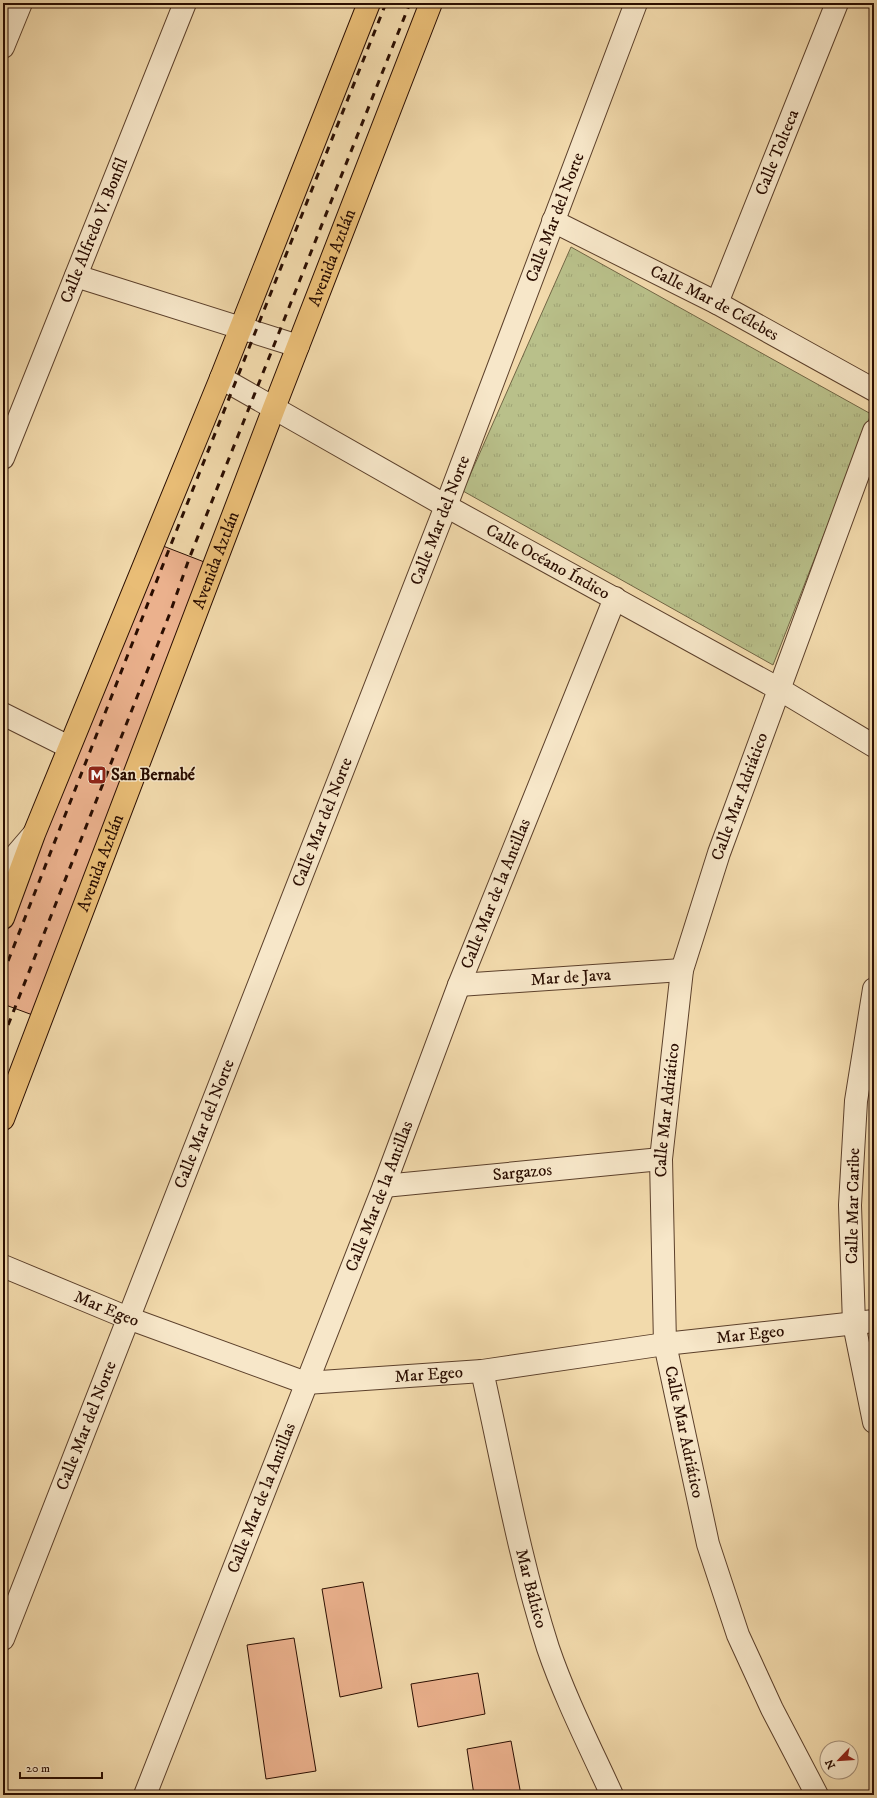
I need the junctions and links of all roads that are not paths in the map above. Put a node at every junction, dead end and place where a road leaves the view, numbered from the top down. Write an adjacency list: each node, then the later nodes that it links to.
1 (21, 3): 7 (street)
2 (185, 3): 9 (street, Calle Alfredo V. Bonfil)
3 (369, 3): 11 (main road)
4 (431, 3): 12 (main road, Avenida Aztlán)
5 (636, 3): 8 (street, Calle Mar del Norte)
6 (837, 3): 10 (street, Calle Tolteca)
7 (3, 47)
8 (553, 221): 10 (street, Calle Mar de Célebes); 18 (street, Calle Mar del Norte)
9 (76, 276): 11 (street); 17 (street, Calle Alfredo V. Bonfil)
10 (717, 302): 14 (street, Calle Mar de Célebes)
11 (242, 327): 12 (street); 13 (main road)
12 (298, 346): 15 (main road, Avenida Aztlán)
13 (221, 378): 15 (street, Calle Océano Índico); 22 (main road)
14 (874, 390)
15 (274, 408): 18 (street, Calle Océano Índico); 30 (main road, Avenida Aztlán)
16 (874, 431): 20 (street, Calle Mar Adriático)
17 (3, 458)
18 (446, 506): 19 (street, Calle Océano Índico); 34 (street, Calle Mar del Norte)
19 (615, 598): 20 (street, Calle Océano Índico); 28 (street, Calle Mar de la Antillas)
20 (779, 689): 23 (street, Calle Océano Índico); 27 (street, Calle Mar Adriático)
21 (3, 714): 22 (street)
22 (70, 746): 24 (main road)
23 (874, 746)
24 (34, 834): 25 (street); 26 (main road)
25 (3, 870)
26 (3, 918)
27 (682, 970): 28 (street, Mar de Java); 31 (street, Calle Mar Adriático)
28 (459, 985): 32 (street, Calle Mar de la Antillas)
29 (874, 989): 35 (street, Calle Mar Caribe)
30 (3, 1118)
31 (661, 1159): 32 (street, Sargazos); 36 (street, Calle Mar Adriático)
32 (384, 1186): 38 (street, Calle Mar de la Antillas)
33 (3, 1266): 34 (street, Mar Egeo)
34 (128, 1318): 38 (street, Mar Egeo); 40 (street, Calle Mar del Norte)
35 (864, 1322): 36 (street, Mar Egeo); 39 (street, Calle Mar Caribe)
36 (665, 1344): 37 (street, Mar Egeo); 43 (street, Calle Mar Adriático)
37 (482, 1371): 38 (street, Mar Egeo); 42 (street, Mar Báltico)
38 (306, 1382): 41 (street, Calle Mar de la Antillas)
39 (874, 1422)
40 (3, 1639)
41 (146, 1795)
42 (612, 1795)
43 (817, 1795)

